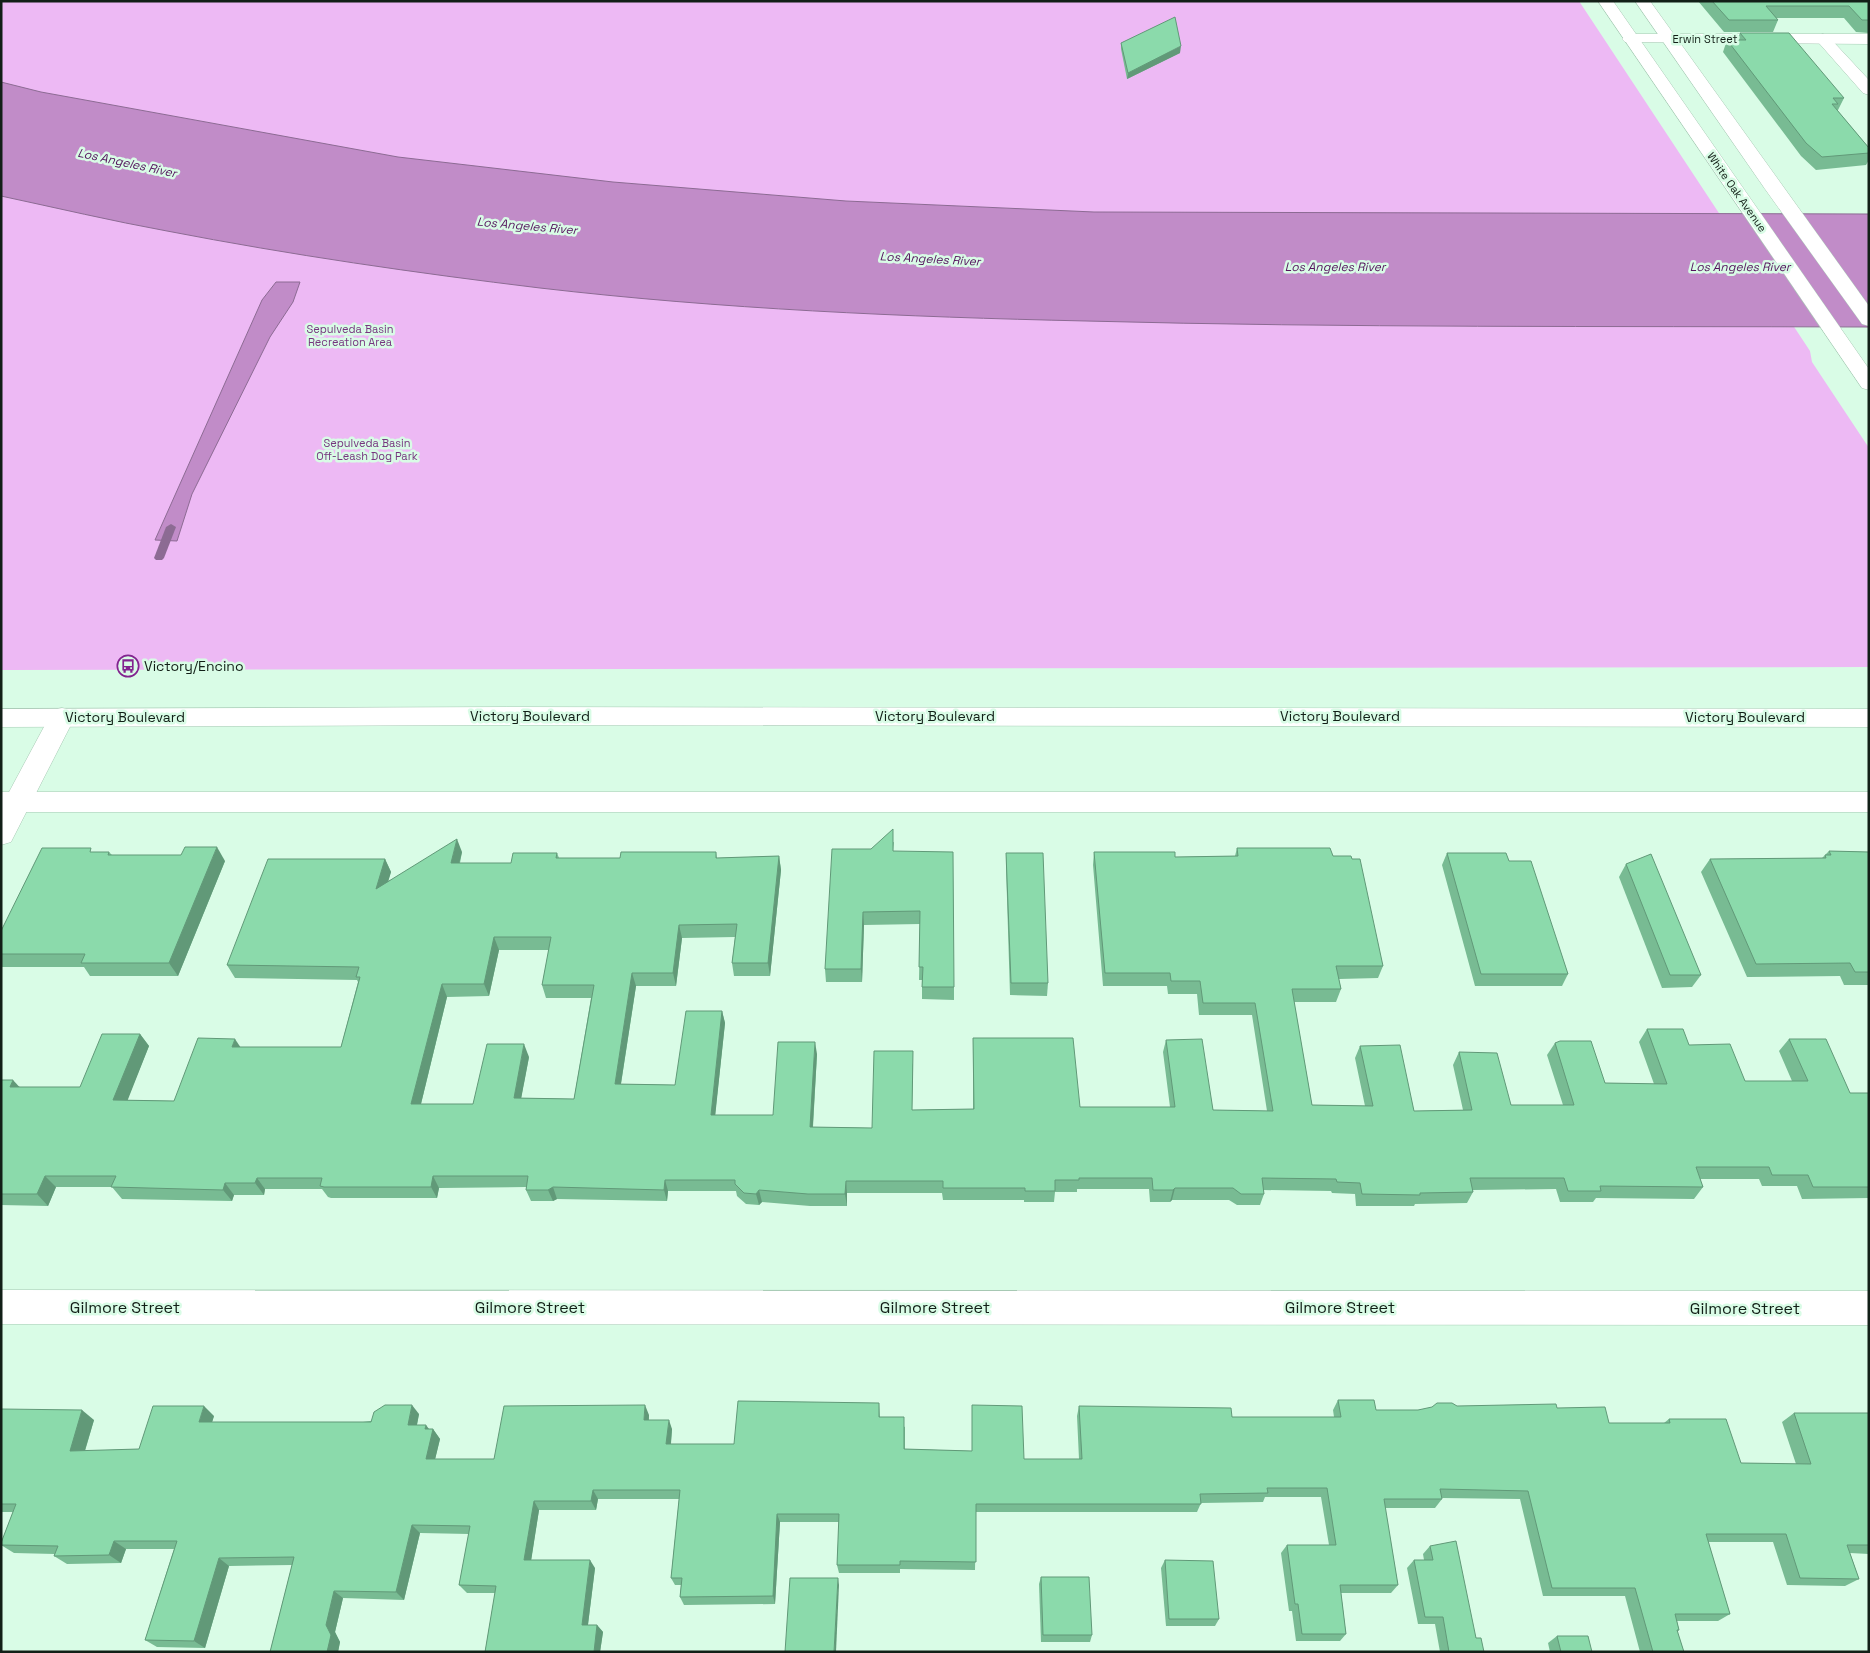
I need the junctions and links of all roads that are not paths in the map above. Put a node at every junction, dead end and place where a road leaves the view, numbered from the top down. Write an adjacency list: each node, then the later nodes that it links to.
1 (1604, 1): 3 (main road, White Oak Avenue)
2 (1642, 1): 4 (main road)
3 (1630, 39): 4 (main road, Erwin Street); 9 (main road, White Oak Avenue)
4 (1669, 39): 5 (main road, Erwin Street); 8 (main road)
5 (1823, 39): 6 (main road, Erwin Street); 7 (main road)
6 (1869, 39)
7 (1869, 90)
8 (1869, 320)
9 (1869, 384)
10 (1, 718): 11 (main road, Victory Boulevard)
11 (62, 718): 12 (main road, Victory Boulevard); 13 (main road)
12 (1869, 718)
13 (10, 802): 14 (main road); 15 (main road)
14 (1869, 802)
15 (1, 834)
16 (1, 1307): 17 (main road, Gilmore Street)
17 (1869, 1308)

